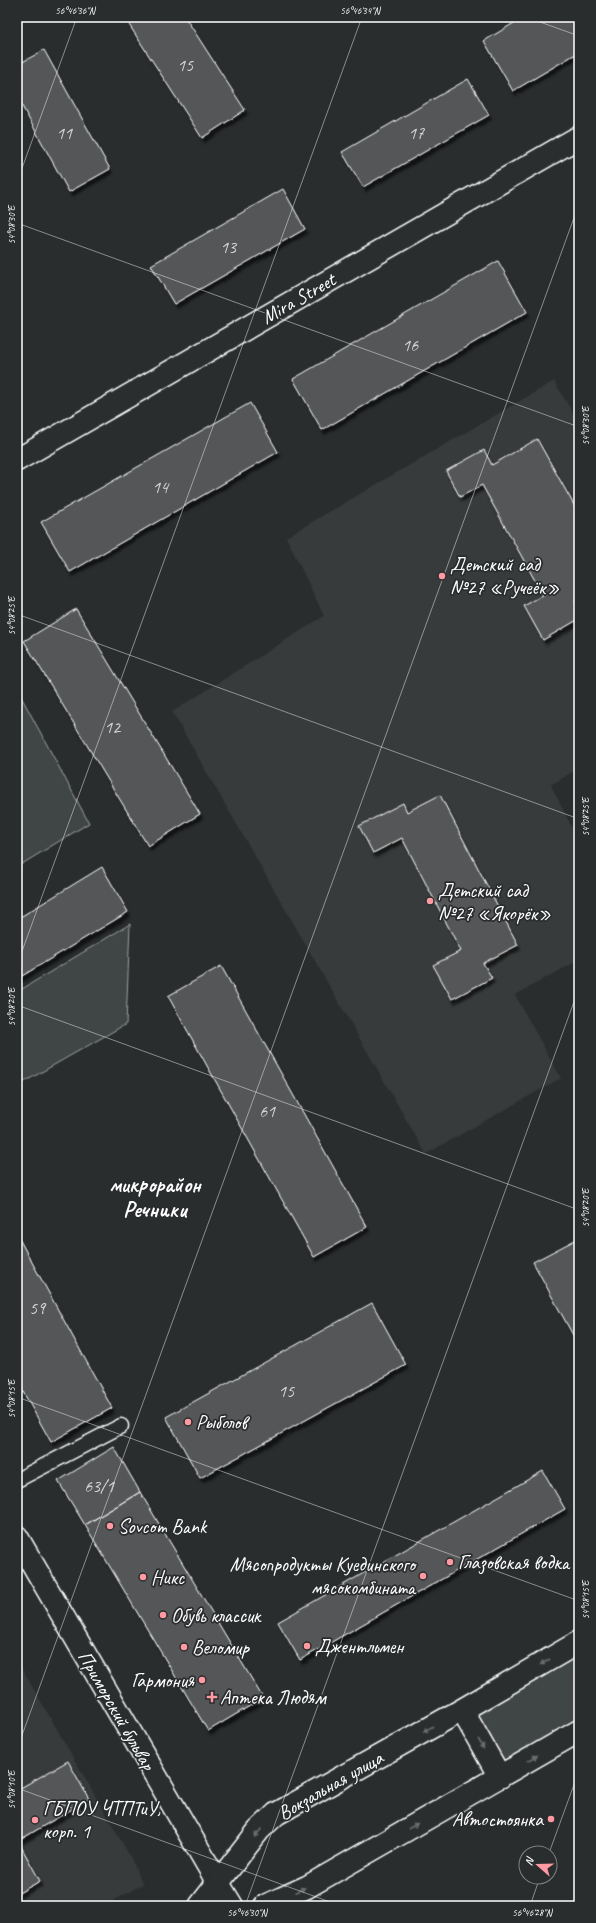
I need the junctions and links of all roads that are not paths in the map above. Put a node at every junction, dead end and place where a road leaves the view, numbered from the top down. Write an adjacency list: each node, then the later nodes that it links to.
1 (579, 137): 2 (street, Mira Street)
2 (17, 460)
3 (121, 1426): 4 (lane)
4 (17, 1480)
5 (17, 1536): 10 (street, Приморский бульвар)
6 (579, 1642): 7 (street, Вокзальная улица, one-way to 7)
7 (462, 1710): 9 (street, one-way to 9); 10 (street, Вокзальная улица, one-way to 10)
8 (579, 1731): 9 (street, one-way to 8)
9 (500, 1777): 13 (street, one-way to 9)
10 (218, 1882): 11 (street, Вокзальная улица); 12 (street)
11 (200, 1906)
12 (232, 1906)
13 (265, 1906)

